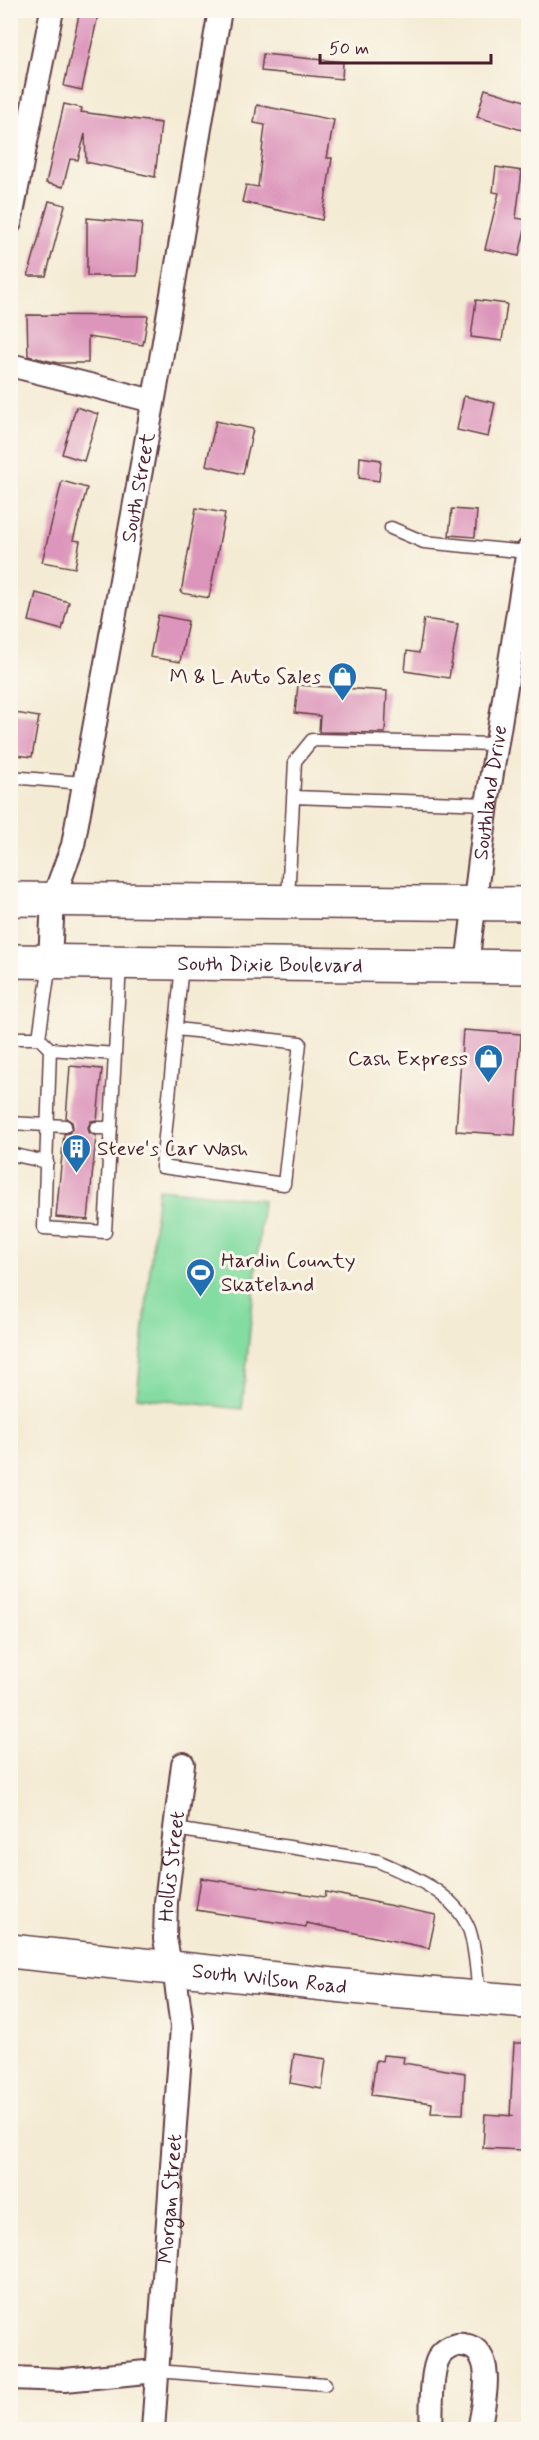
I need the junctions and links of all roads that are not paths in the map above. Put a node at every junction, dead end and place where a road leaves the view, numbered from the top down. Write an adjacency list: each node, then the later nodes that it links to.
1 (52, 10): 3 (street)
2 (220, 10): 5 (street, South Street)
3 (10, 223)
4 (10, 365): 5 (street)
5 (153, 401): 10 (street, South Street)
6 (391, 528): 7 (lane)
7 (528, 551): 8 (street, Southland Drive)
8 (497, 744): 11 (lane); 12 (street, Southland Drive)
9 (10, 777): 10 (lane)
10 (83, 783): 14 (street, South Street)
11 (293, 797): 12 (lane); 15 (lane)
12 (487, 804): 16 (street, Southland Drive)
13 (10, 899): 14 (main road)
14 (53, 899): 15 (main road); 19 (street, South Street)
15 (288, 901): 16 (main road)
16 (475, 904): 17 (main road); 22 (street, Southland Drive)
17 (528, 904)
18 (10, 961): 19 (main road, South Dixie Boulevard)
19 (50, 961): 20 (main road, South Dixie Boulevard); 26 (lane)
20 (120, 963): 21 (main road, South Dixie Boulevard); 28 (lane)
21 (182, 963): 22 (main road, South Dixie Boulevard); 24 (lane)
22 (467, 965): 23 (main road, South Dixie Boulevard)
23 (528, 967)
24 (177, 1029): 24 (lane)
25 (10, 1038): 26 (lane)
26 (39, 1038): 27 (lane)
27 (50, 1049): 28 (lane); 30 (lane)
28 (115, 1054): 33 (lane)
29 (10, 1123): 30 (lane)
30 (48, 1124): 31 (lane); 35 (lane)
31 (65, 1126)
32 (96, 1128): 33 (lane)
33 (111, 1128): 35 (lane)
34 (10, 1154): 35 (lane)
35 (46, 1162)
36 (183, 1764): 37 (street, Hollis Street)
37 (175, 1829): 39 (street, Hollis Street); 40 (lane)
38 (10, 1951): 39 (main road, South Wilson Road)
39 (174, 1968): 40 (main road, South Wilson Road); 42 (street, Morgan Street)
40 (479, 1999): 41 (main road, South Wilson Road)
41 (528, 2002)
42 (156, 2371): 43 (street); 44 (lane); 45 (street, Morgan Street)
43 (10, 2378)
44 (325, 2384)
45 (153, 2430)
46 (431, 2430): 47 (street)
47 (479, 2430)

